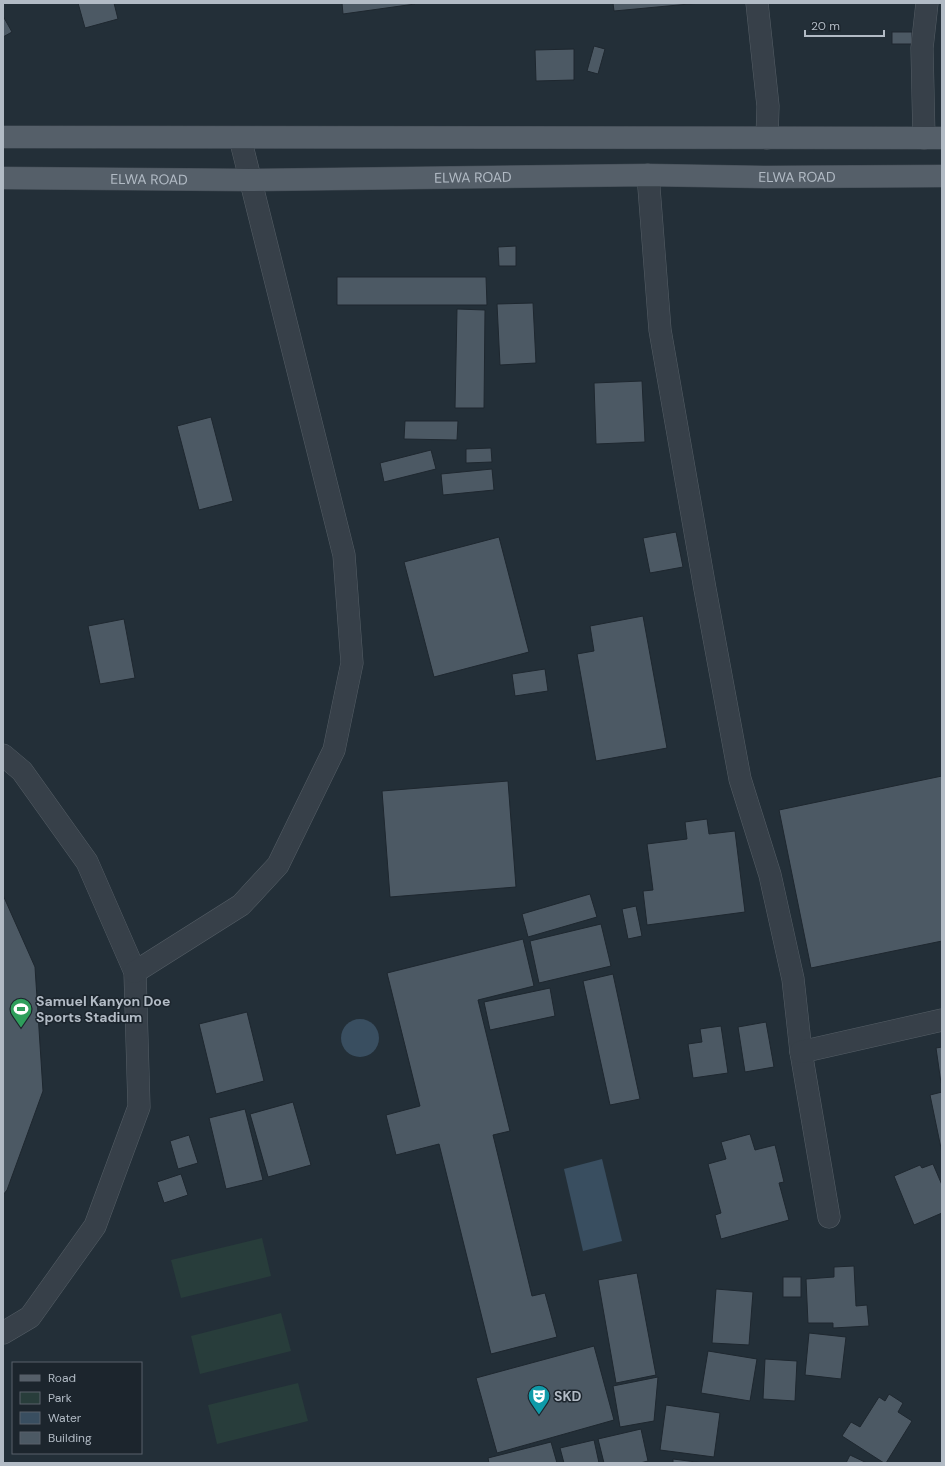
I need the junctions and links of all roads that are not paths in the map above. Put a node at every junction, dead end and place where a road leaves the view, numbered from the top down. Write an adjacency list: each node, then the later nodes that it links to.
1 (757, 3): 5 (street)
2 (927, 3): 6 (street)
3 (3, 137): 4 (main road)
4 (240, 138): 5 (main road); 10 (street)
5 (767, 138): 6 (main road)
6 (933, 138)
7 (648, 175): 8 (main road, ELWA ROAD); 10 (main road, ELWA ROAD); 14 (street)
8 (942, 176)
9 (3, 178): 10 (main road, ELWA ROAD)
10 (249, 180): 12 (street)
11 (3, 755): 12 (street)
12 (135, 972): 16 (street)
13 (942, 1020): 14 (street)
14 (801, 1052): 15 (street)
15 (829, 1217)
16 (3, 1333)

